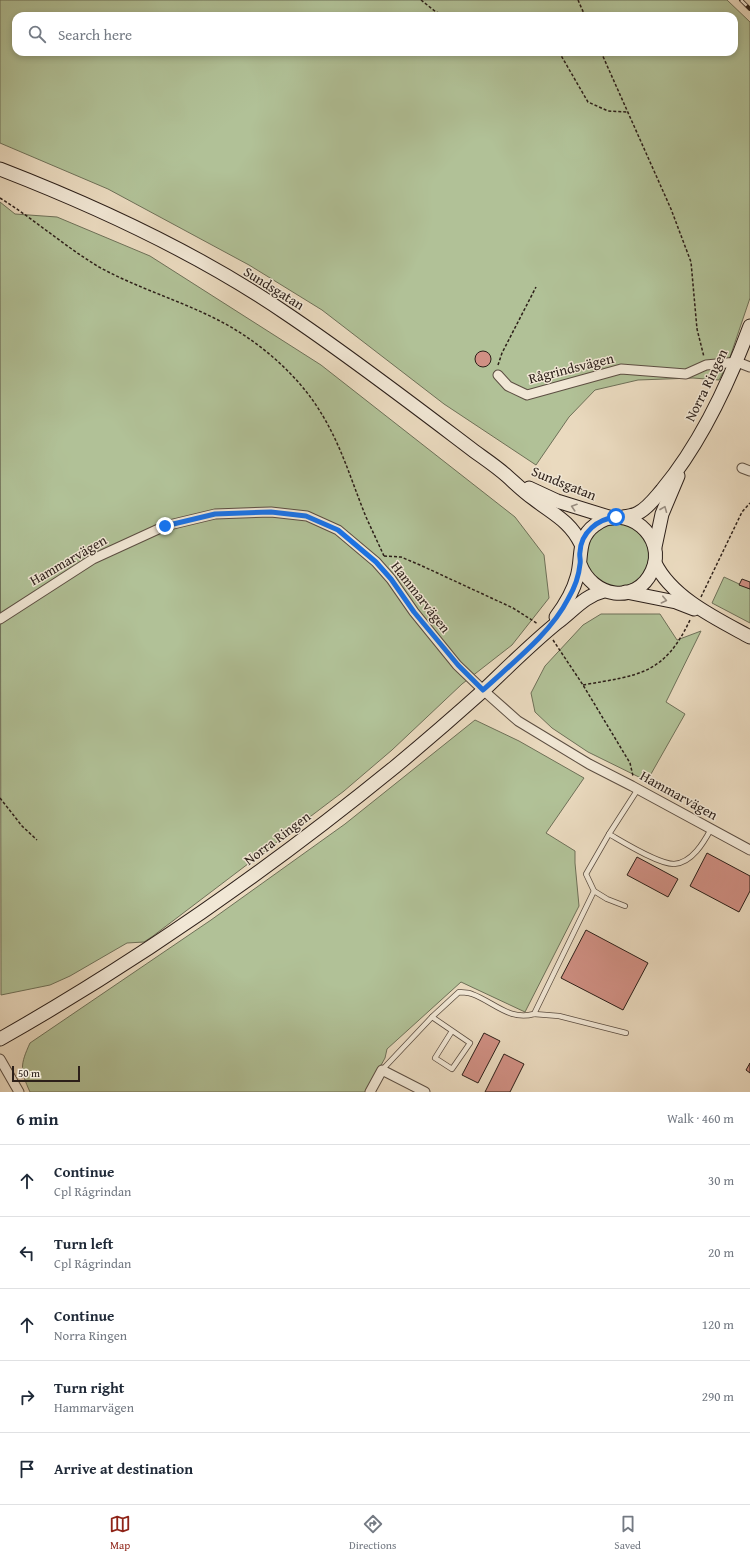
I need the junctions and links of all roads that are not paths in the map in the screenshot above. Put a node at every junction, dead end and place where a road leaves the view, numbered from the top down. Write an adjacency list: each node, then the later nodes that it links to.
1 (0, 169): 7 (main road, Sundsgatan)
2 (750, 326): 3 (main road, Norra Ringen)
3 (737, 362): 4 (street, Rågrindsvägen); 5 (street, Rågrindsvägen); 6 (main road, Norra Ringen)
4 (750, 367)
5 (498, 375)
6 (687, 456): 8 (main road, Norra Ringen); 10 (main road, Norra Ringen, one-way to 6)
7 (506, 475): 8 (main road, Sundsgatan, one-way to 7); 9 (main road, Sundsgatan)
8 (616, 517): 9 (main road); 10 (main road)
9 (581, 544): 12 (main road)
10 (655, 547): 11 (main road)
11 (655, 563): 14 (main road); 15 (main road)
12 (580, 564): 13 (main road); 17 (main road, Norra Ringen)
13 (604, 591): 14 (main road); 17 (main road, Norra Ringen)
14 (626, 592): 15 (main road, one-way to 15)
15 (713, 616): 18 (main road)
16 (0, 619): 19 (street, Hammarvägen)
17 (546, 631): 19 (main road, Norra Ringen)
18 (750, 636)
19 (483, 690): 20 (street, Hammarvägen); 30 (main road, Norra Ringen)
20 (635, 787): 21 (street, Hammarvägen); 22 (lane)
21 (711, 829): 22 (lane); 23 (street, Hammarvägen)
22 (609, 834): 24 (lane)
23 (750, 850)
24 (594, 891): 25 (lane); 26 (lane)
25 (625, 906)
26 (534, 1014): 27 (lane); 29 (lane)
27 (432, 1017): 28 (lane); 32 (lane)
28 (452, 1031): 28 (lane)
29 (626, 1034)
30 (0, 1039)
31 (0, 1059): 33 (street)
32 (382, 1070): 34 (street); 35 (street)
33 (19, 1092)
34 (370, 1092)
35 (425, 1092)

